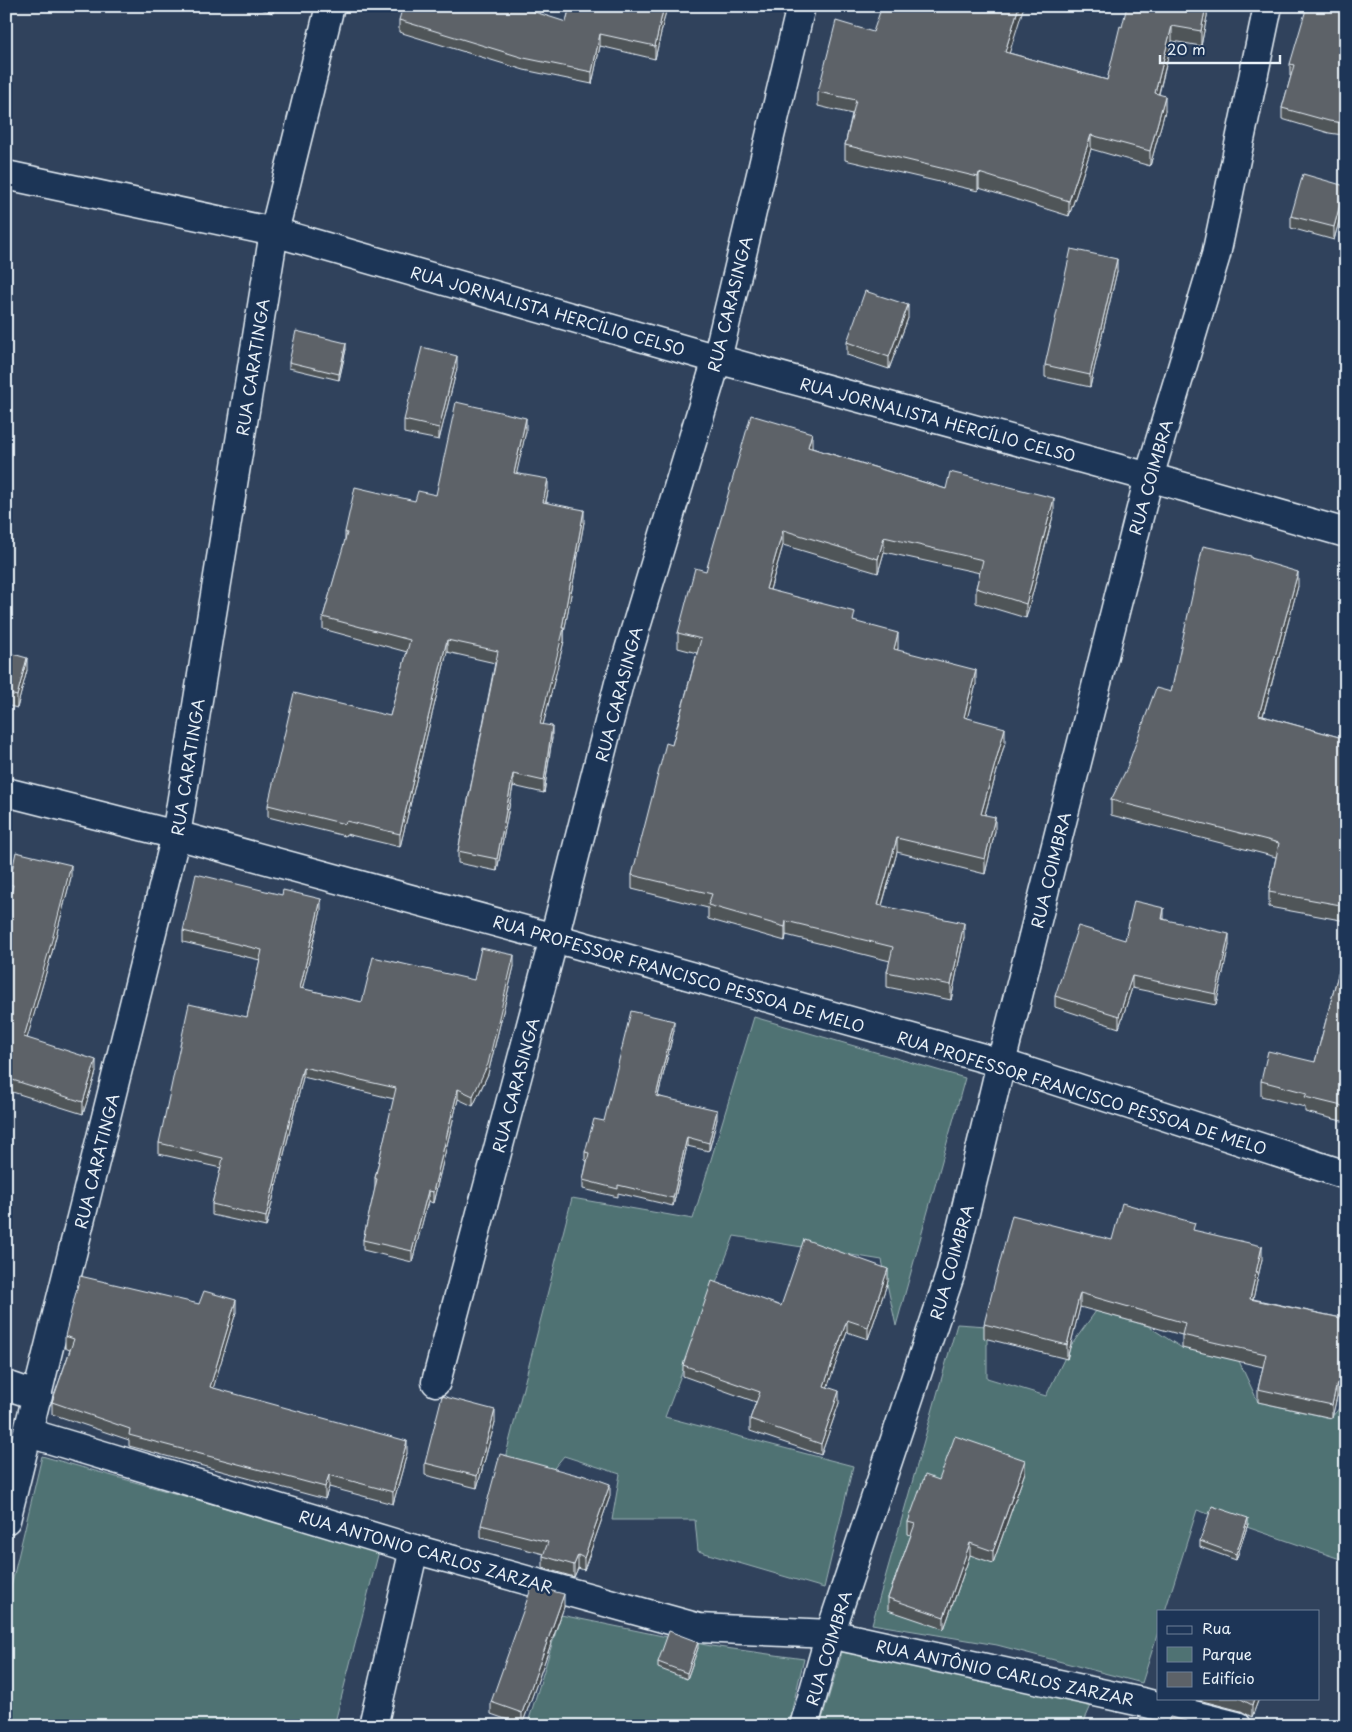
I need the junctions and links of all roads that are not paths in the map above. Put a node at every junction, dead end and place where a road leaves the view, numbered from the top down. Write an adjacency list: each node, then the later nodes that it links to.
1 (330, 6): 5 (street, RUA CARATINGA)
2 (801, 6): 6 (street, RUA CARASINGA)
3 (1268, 6): 7 (street, RUA COIMBRA)
4 (6, 175): 5 (street, RUA JORNALISTA HERCÍLIO CELSO)
5 (274, 232): 6 (street, RUA JORNALISTA HERCÍLIO CELSO); 10 (street, RUA CARATINGA)
6 (717, 358): 7 (street, RUA JORNALISTA HERCÍLIO CELSO); 11 (street, RUA CARASINGA)
7 (1149, 477): 8 (street, RUA JORNALISTA HERCÍLIO CELSO); 12 (street, RUA COIMBRA)
8 (1346, 533)
9 (6, 792): 10 (street, RUA PROFESSOR FRANCISCO PESSOA DE MELO)
10 (176, 835): 11 (street, RUA PROFESSOR FRANCISCO PESSOA DE MELO); 16 (street, RUA CARATINGA)
11 (554, 938): 12 (street, RUA PROFESSOR FRANCISCO PESSOA DE MELO); 14 (street, RUA CARASINGA)
12 (1001, 1063): 13 (street, RUA PROFESSOR FRANCISCO PESSOA DE MELO); 20 (street, RUA COIMBRA)
13 (1346, 1175)
14 (436, 1382)
15 (6, 1385): 16 (street)
16 (38, 1396): 17 (street, RUA CARATINGA)
17 (29, 1432): 18 (street, RUA CARATINGA); 19 (street, RUA ANTONIO CARLOS ZARZAR)
18 (6, 1520)
19 (414, 1550): 20 (street, RUA ANTONIO CARLOS ZARZAR); 21 (street)
20 (830, 1634): 22 (street, RUA COIMBRA); 23 (street, RUA ANTÔNIO CARLOS ZARZAR)
21 (373, 1726)
22 (804, 1726)
23 (1237, 1726)

